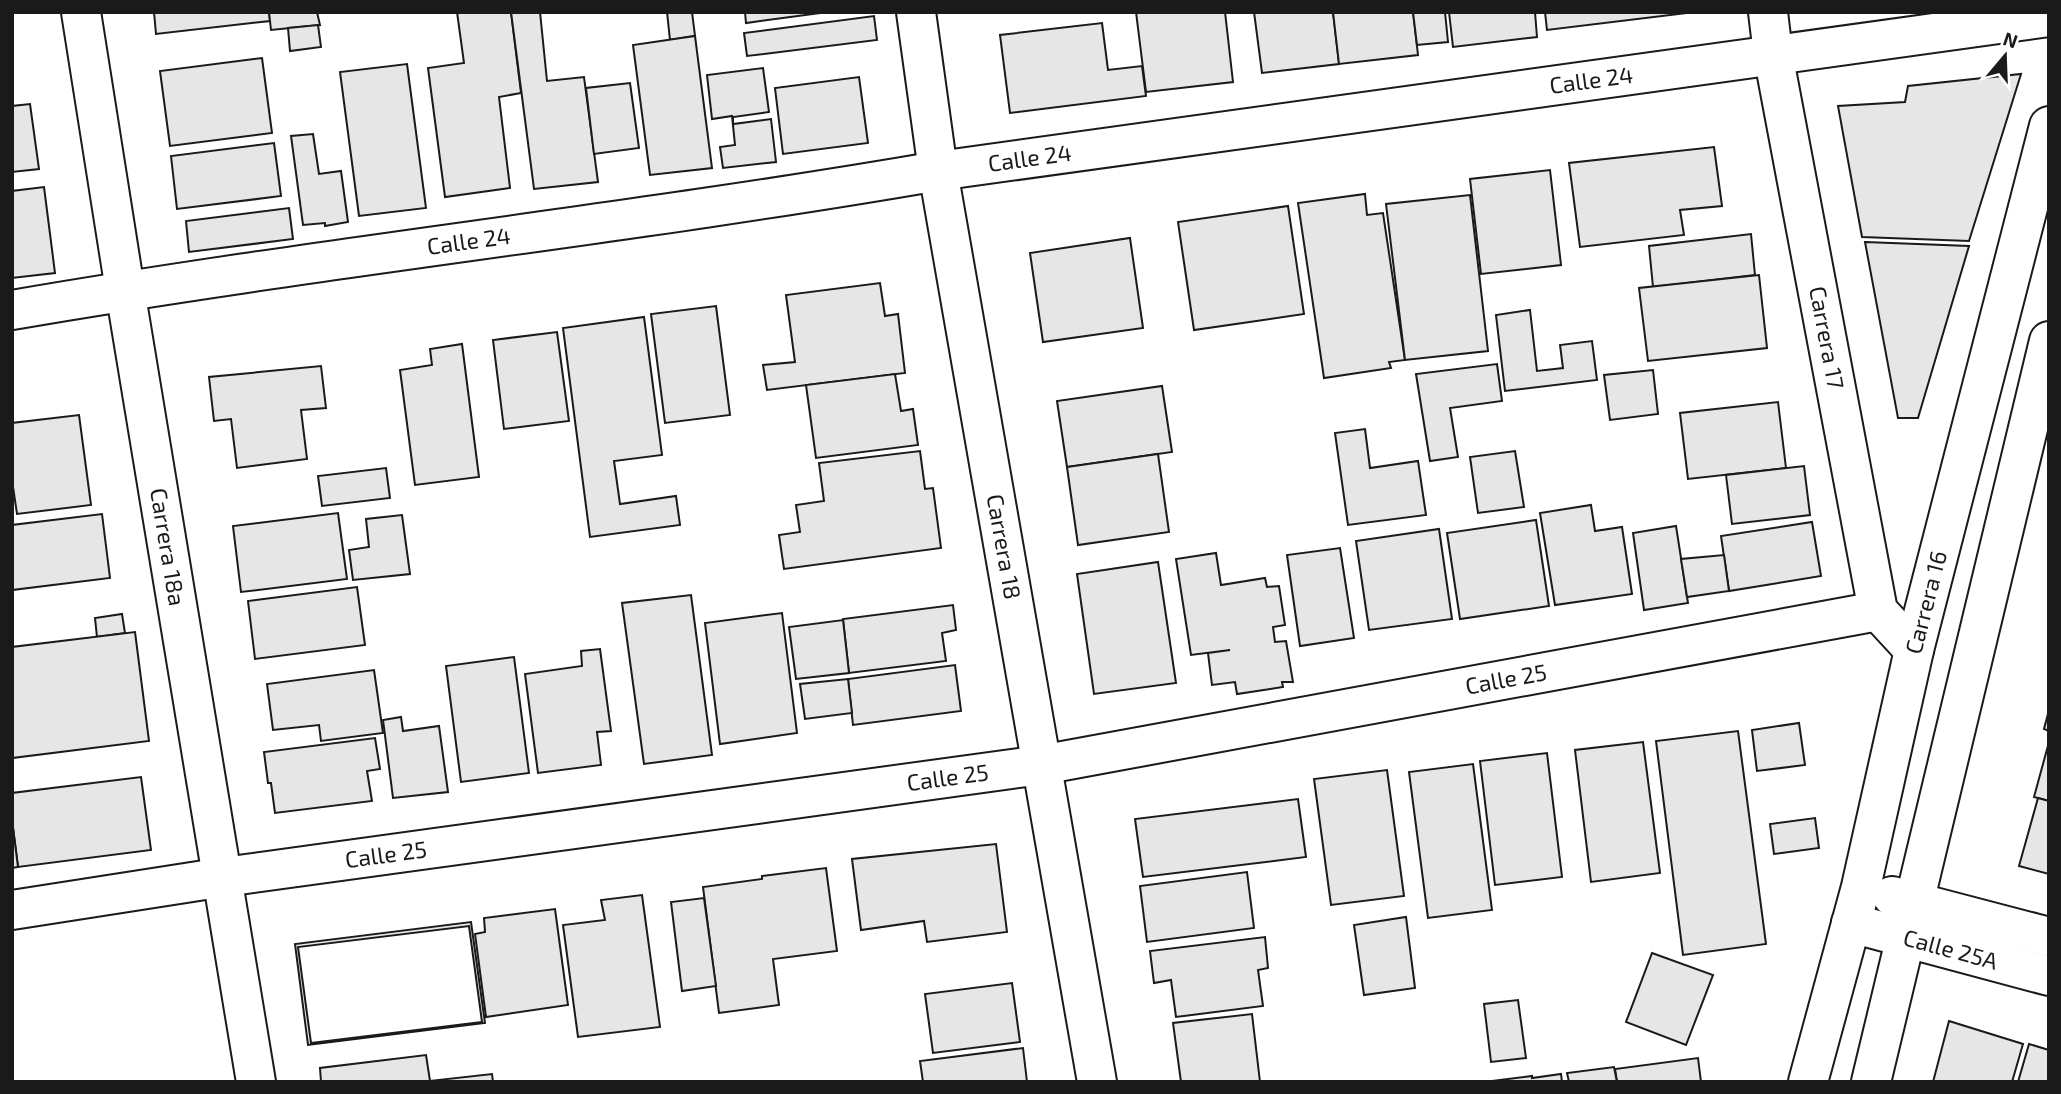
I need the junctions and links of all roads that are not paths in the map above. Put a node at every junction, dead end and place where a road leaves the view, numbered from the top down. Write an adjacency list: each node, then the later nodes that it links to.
1 (81, 12): 8 (street, Carrera 18a)
2 (916, 12): 7 (street, Carrera 18)
3 (1768, 12): 5 (street, Carrera 17)
4 (2049, 17): 5 (street, Calle 24)
5 (1773, 54): 7 (street, Calle 24); 11 (street, Carrera 17)
6 (2049, 126): 12 (street, Carrera 16)
7 (937, 171): 8 (street, Calle 24); 13 (street, Carrera 18)
8 (125, 290): 9 (street, Calle 24); 14 (street, Carrera 18a)
9 (12, 310)
10 (2049, 341): 15 (street)
11 (1878, 611): 12 (street); 13 (street, Calle 25)
12 (1914, 650): 16 (street, Carrera 16)
13 (1041, 765): 14 (street, Calle 25); 22 (street, Carrera 18)
14 (224, 877): 17 (street, Calle 25); 21 (street, Carrera 18a)
15 (1915, 902): 16 (street, Calle 25A); 18 (street, Calle 25A); 19 (street)
16 (1856, 905): 19 (street, Calle 25A); 23 (street, Carrera 16)
17 (12, 909)
18 (2049, 937)
19 (1907, 938): 20 (street, Calle 25A); 24 (street)
20 (2049, 976)
21 (256, 1082)
22 (1097, 1082)
23 (1808, 1082)
24 (1871, 1082)

